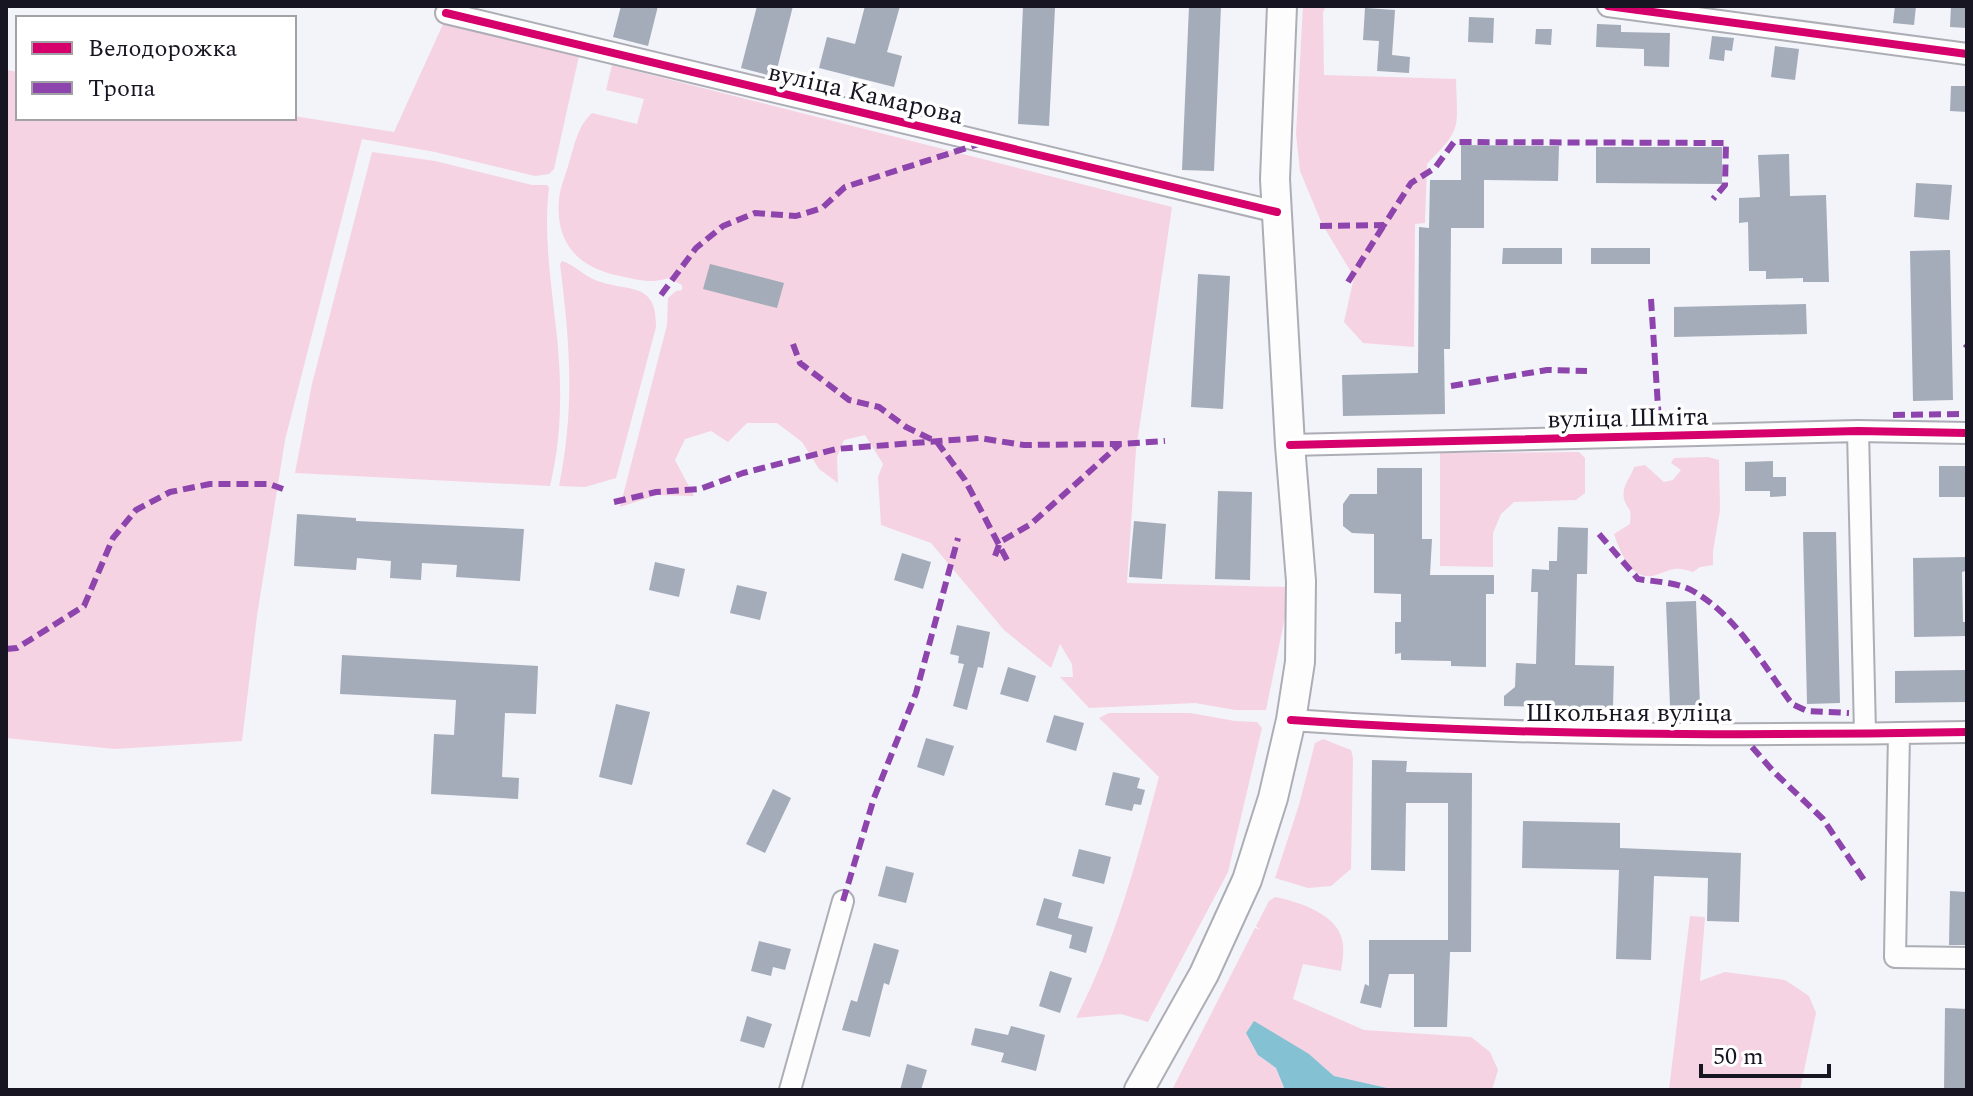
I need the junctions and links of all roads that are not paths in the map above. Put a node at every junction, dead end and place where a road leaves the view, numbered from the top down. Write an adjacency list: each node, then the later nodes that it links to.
1 (1282, 6): 5 (main road)
2 (1608, 6): 4 (street)
3 (446, 13): 5 (street, вуліца Камарова)
4 (1967, 54)
5 (1277, 212): 8 (main road)
6 (1858, 431): 7 (street, вуліца Шміта); 8 (street, вуліца Шміта); 11 (street)
7 (1967, 433)
8 (1290, 445): 9 (main road)
9 (1291, 720): 11 (street, Школьная вуліца); 16 (main road)
10 (1967, 732): 12 (street, Школьная вуліца)
11 (1865, 733): 12 (street, Школьная вуліца)
12 (1899, 733): 14 (street)
13 (843, 901): 15 (street)
14 (1967, 958)
15 (790, 1090)
16 (1139, 1090)

